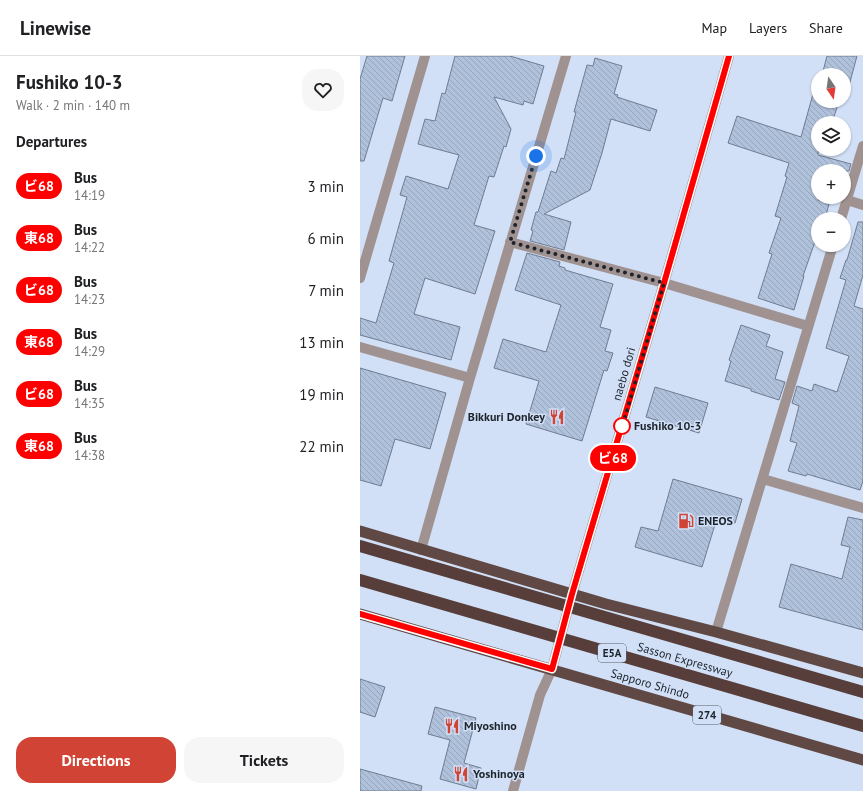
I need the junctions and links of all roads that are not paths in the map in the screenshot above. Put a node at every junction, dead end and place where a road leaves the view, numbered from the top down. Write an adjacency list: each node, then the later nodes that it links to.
1 (425, 56): 10 (street)
2 (566, 56): 8 (street)
3 (729, 56): 11 (street, naebo dori)
4 (863, 146): 5 (street)
5 (851, 186)
6 (851, 201): 7 (street)
7 (863, 205)
8 (510, 242): 11 (street); 14 (street)
9 (831, 252): 12 (street)
10 (360, 278)
11 (664, 283): 12 (street); 21 (street, naebo dori)
12 (808, 326): 15 (street)
13 (360, 347): 14 (street)
14 (470, 378): 19 (street)
15 (763, 479): 16 (street); 23 (street)
16 (863, 508)
17 (360, 531): 19 (highway)
18 (360, 546): 26 (highway, Sasson Expressway, bridge)
19 (421, 550): 21 (highway)
20 (360, 580): 27 (highway, Sasson Expressway / E5A, bridge)
21 (572, 594): 23 (highway); 24 (street, naebo dori)
22 (360, 614): 24 (highway, Sapporo Shindo / 274)
23 (716, 632): 25 (highway)
24 (552, 669): 28 (highway, Sapporo Shindo / 274); 29 (street, naebo dori)
25 (863, 673)
26 (863, 692)
27 (863, 726)
28 (863, 760)
29 (513, 791)

